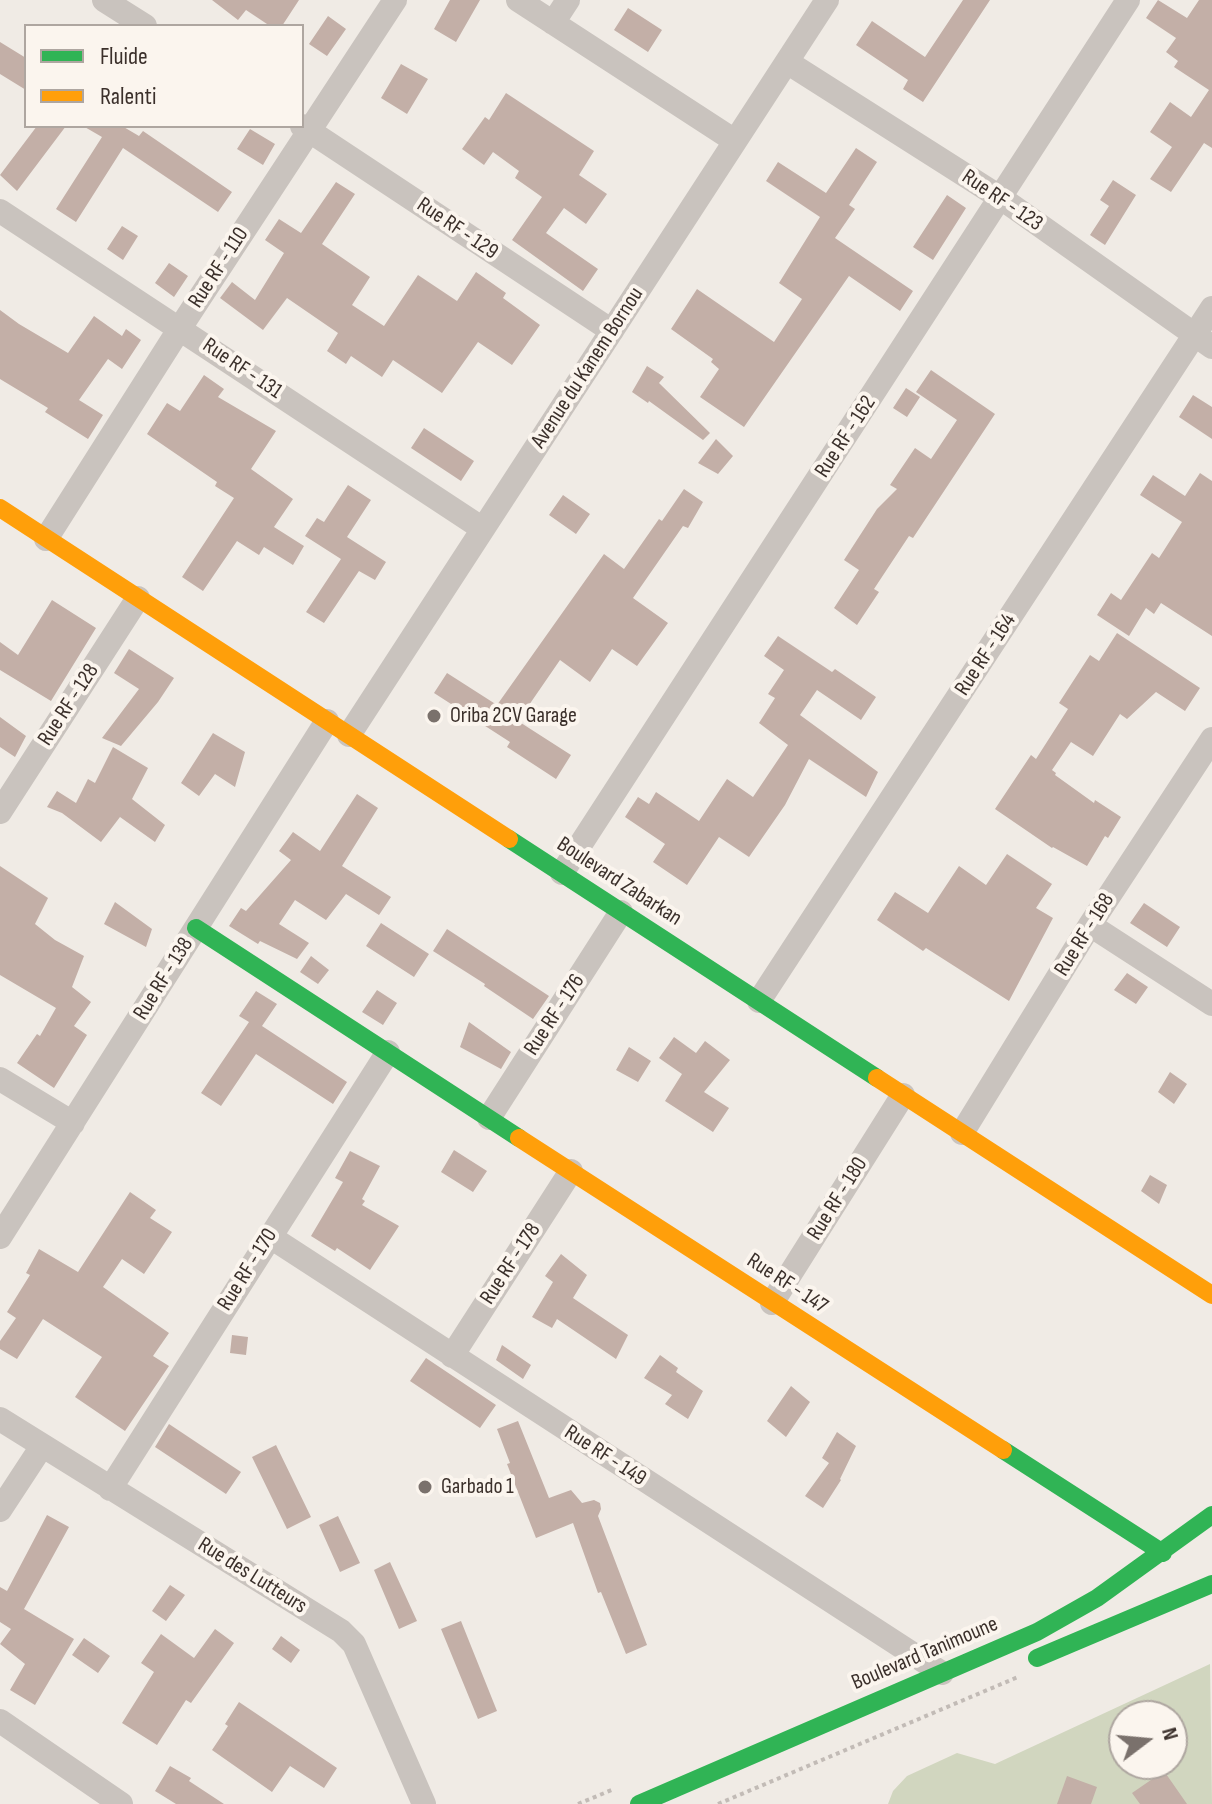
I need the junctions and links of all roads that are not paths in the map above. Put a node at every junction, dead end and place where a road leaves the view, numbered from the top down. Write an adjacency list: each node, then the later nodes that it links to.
1 (104, 0): 8 (street)
2 (395, 0): 10 (street, Rue RF - 110)
3 (518, 0): 7 (street)
4 (568, 0): 7 (street)
5 (827, 0): 9 (street, Avenue du Kanem Bornou)
6 (1128, 0): 12 (street, Rue RF - 162)
7 (553, 23): 11 (street)
8 (142, 24)
9 (787, 62): 11 (street, Avenue du Kanem Bornou); 12 (street, Rue RF - 123)
10 (306, 128): 15 (street, Rue RF - 110); 16 (street, Rue RF - 129)
11 (735, 141): 16 (street, Avenue du Kanem Bornou)
12 (1001, 198): 17 (street, Rue RF - 123); 26 (street, Rue RF - 162)
13 (0, 211): 15 (street, Rue RF - 131)
14 (1212, 308): 17 (street, Rue RF - 164)
15 (180, 328): 19 (street, Rue RF - 131); 20 (street, Rue RF - 110)
16 (612, 331): 19 (street, Avenue du Kanem Bornou)
17 (1203, 341): 30 (street, Rue RF - 164)
18 (0, 508): 20 (street, Boulevard Zabarkan)
19 (483, 529): 23 (street, Avenue du Kanem Bornou)
20 (46, 539): 21 (street, Boulevard Zabarkan)
21 (138, 598): 22 (street, Boulevard Zabarkan); 25 (street, Rue RF - 128)
22 (327, 721): 23 (street, Boulevard Zabarkan); 29 (street, Rue RF - 138)
23 (349, 735): 26 (street, Boulevard Zabarkan)
24 (1210, 746): 28 (street, Rue RF - 168)
25 (0, 812)
26 (562, 873): 27 (street, Boulevard Zabarkan)
27 (621, 912): 30 (street, Boulevard Zabarkan); 35 (street, Rue RF - 176)
28 (1090, 925): 31 (street); 37 (street, Rue RF - 168)
29 (196, 928): 32 (street, Rue RF - 147); 36 (street, Rue RF - 138)
30 (759, 1001): 34 (street, Boulevard Zabarkan)
31 (1212, 1004)
32 (388, 1052): 35 (street, Rue RF - 147); 39 (street, Rue RF - 170)
33 (0, 1079): 36 (street)
34 (903, 1095): 37 (street, Boulevard Zabarkan); 42 (street, Rue RF - 180)
35 (489, 1118): 38 (street, Rue RF - 147)
36 (73, 1123): 40 (street, Rue RF - 138)
37 (962, 1133): 41 (street, Boulevard Zabarkan)
38 (571, 1171): 42 (street, Rue RF - 147); 43 (street, Rue RF - 178)
39 (269, 1236): 43 (street, Rue RF - 149); 46 (street, Rue RF - 170)
40 (0, 1237)
41 (1212, 1295)
42 (772, 1303): 49 (street, Rue RF - 147)
43 (452, 1356): 52 (street, Rue RF - 149)
44 (0, 1419): 45 (street, Rue des Lutteurs)
45 (42, 1446): 46 (street, Rue des Lutteurs); 47 (street)
46 (110, 1489): 55 (street, Rue des Lutteurs)
47 (0, 1510)
48 (1212, 1515): 49 (street, Boulevard Tanimoune)
49 (1163, 1553): 52 (street, Boulevard Tanimoune)
50 (1212, 1584): 51 (street)
51 (1025, 1668)
52 (942, 1673): 56 (street, Boulevard Tanimoune)
53 (0, 1721): 54 (street)
54 (121, 1804)
55 (424, 1804)
56 (639, 1804)

